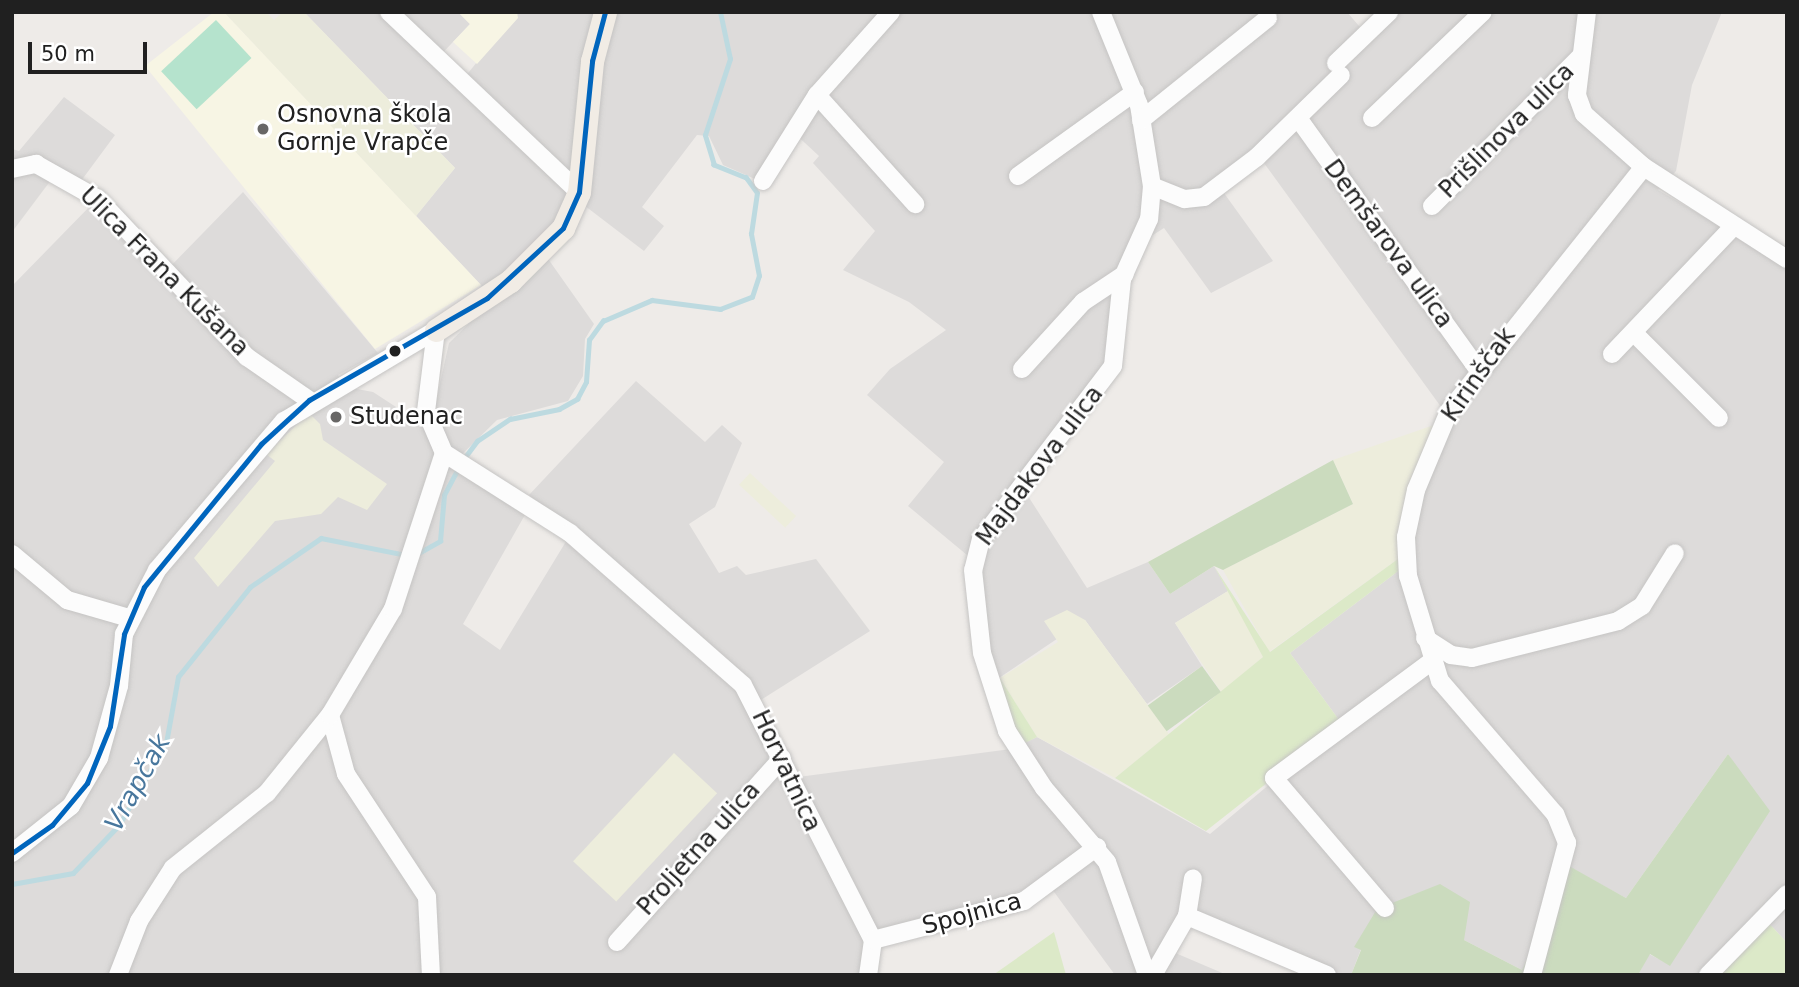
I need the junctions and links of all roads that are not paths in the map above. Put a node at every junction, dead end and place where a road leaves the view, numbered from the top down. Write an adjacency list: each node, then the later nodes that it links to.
1 (389, 12): 20 (street)
2 (605, 12): 20 (main road)
3 (891, 12): 11 (street)
4 (1101, 12): 10 (street, Majdakova ulica)
5 (1389, 12): 12 (street)
6 (1483, 12): 13 (street)
7 (1587, 12): 9 (street, Prišlinova ulica)
8 (1268, 18): 14 (street)
9 (1581, 56): 15 (street, Prišlinova ulica); 22 (street, Prišlinova ulica)
10 (1135, 92): 14 (street, Majdakova ulica); 17 (street)
11 (817, 95): 18 (street); 21 (street)
12 (1298, 118): 19 (street); 30 (street, Demšarova ulica)
13 (1372, 118)
14 (1141, 120): 19 (street, Majdakova ulica)
15 (1644, 167): 23 (street, Prišlinova ulica); 30 (street, Kirinščak)
16 (12, 169): 31 (street, Ulica Frana Kušana)
17 (1018, 176)
18 (763, 181)
19 (1152, 186): 25 (street, Majdakova ulica)
20 (579, 192): 26 (main road)
21 (915, 204)
22 (1432, 206)
23 (1733, 227): 24 (street, Prišlinova ulica); 27 (street)
24 (1787, 259)
25 (1125, 274): 29 (street); 41 (street, Majdakova ulica)
26 (436, 330): 31 (street); 33 (street)
27 (1634, 333): 28 (street); 32 (street)
28 (1612, 354)
29 (1022, 369)
30 (1478, 369): 37 (street, Kirinščak)
31 (309, 400): 36 (street)
32 (1718, 418)
33 (455, 462): 39 (street); 40 (street, Horvatnica)
34 (1675, 553): 37 (street)
35 (12, 554): 36 (street)
36 (129, 618): 42 (street)
37 (1425, 638): 38 (street, Kirinščak)
38 (1432, 661): 45 (street); 55 (street, Kirinščak)
39 (330, 715): 49 (street); 50 (street)
40 (782, 758): 47 (street, Horvatnica); 48 (street, Proljetna ulica)
41 (1097, 847): 47 (street, Spojnica); 52 (street, Majdakova ulica)
42 (12, 853)
43 (1193, 878): 46 (street)
44 (1787, 894): 56 (street)
45 (1385, 908)
46 (1187, 916): 53 (street); 54 (street)
47 (873, 940): 51 (street)
48 (617, 942)
49 (118, 975)
50 (431, 975)
51 (868, 975)
52 (1147, 975)
53 (1153, 975)
54 (1327, 975)
55 (1532, 975)
56 (1707, 975)

